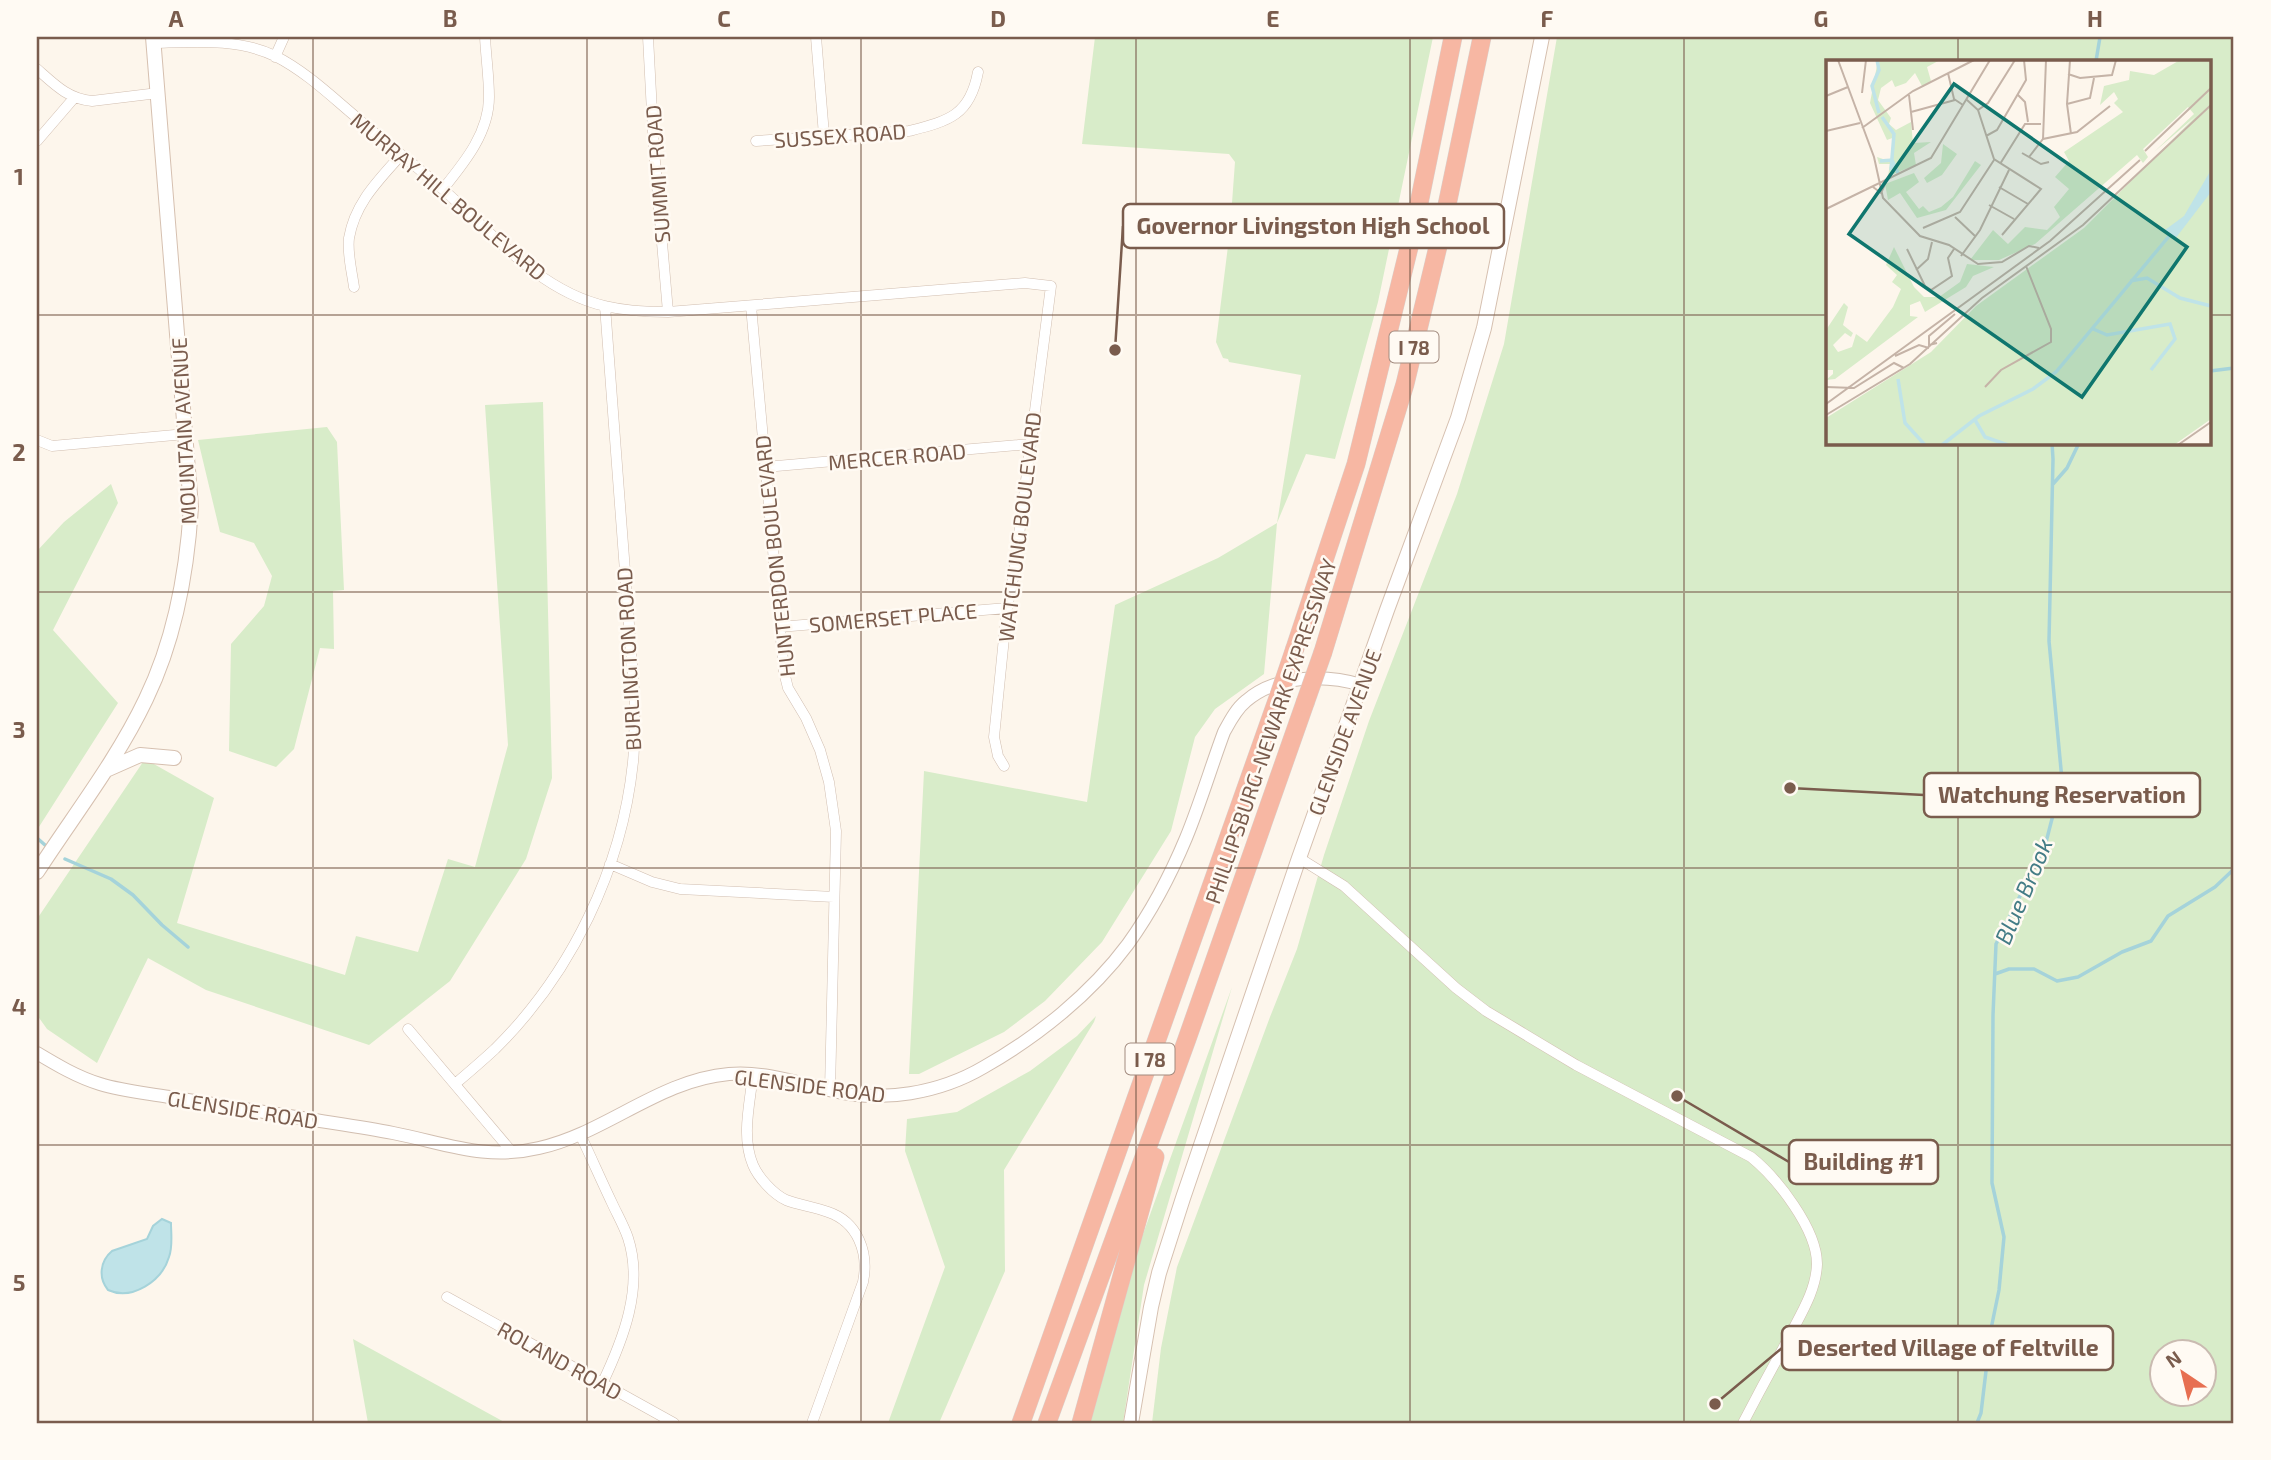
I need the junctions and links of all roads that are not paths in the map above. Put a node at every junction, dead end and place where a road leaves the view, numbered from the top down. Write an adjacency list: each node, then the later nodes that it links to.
1 (284, 37): 9 (street)
2 (485, 37): 18 (street)
3 (648, 37): 23 (street, SUMMIT ROAD)
4 (816, 37): 14 (street)
5 (1453, 37): 50 (highway, PHILLIPSBURG-NEWARK EXPRESSWAY / I 78, bridge)
6 (1482, 37): 39 (highway, PHILLIPSBURG-NEWARK EXPRESSWAY / I 78, bridge)
7 (1542, 37): 30 (main road, GLENSIDE AVENUE)
8 (154, 40): 9 (street, MURRAY HILL BOULEVARD); 12 (main road, MOUNTAIN AVENUE)
9 (275, 57): 17 (street, MURRAY HILL BOULEVARD)
10 (37, 69): 13 (street)
11 (978, 72): 14 (street, SUSSEX ROAD)
12 (159, 93): 13 (street); 24 (main road, MOUNTAIN AVENUE)
13 (74, 98): 15 (street)
14 (824, 135): 16 (street, SUSSEX ROAD)
15 (37, 141)
16 (757, 141)
17 (400, 156): 18 (street, MURRAY HILL BOULEVARD); 20 (street)
18 (443, 189): 21 (street, MURRAY HILL BOULEVARD)
19 (1051, 286): 22 (street, MURRAY HILL BOULEVARD); 26 (street, WATCHUNG BOULEVARD)
20 (354, 287)
21 (605, 306): 23 (street, MURRAY HILL BOULEVARD); 35 (street, BURLINGTON ROAD)
22 (751, 306): 23 (street, MURRAY HILL BOULEVARD); 27 (street, HUNTERDON BOULEVARD)
23 (668, 312)
24 (186, 433): 25 (street); 33 (main road, MOUNTAIN AVENUE)
25 (37, 440)
26 (1030, 444): 27 (street, MERCER ROAD); 28 (street, WATCHUNG BOULEVARD)
27 (765, 467): 29 (street, HUNTERDON BOULEVARD)
28 (1007, 608): 29 (street, SOMERSET PLACE); 32 (street, WATCHUNG BOULEVARD)
29 (779, 627): 37 (street, HUNTERDON BOULEVARD)
30 (1361, 685): 34 (main road, GLENSIDE AVENUE); 43 (street, GLENSIDE ROAD)
31 (174, 758): 33 (main road)
32 (1004, 766)
33 (105, 770): 36 (main road, MOUNTAIN AVENUE)
34 (1299, 858): 53 (main road, GLENSIDE AVENUE); 54 (street)
35 (610, 864): 37 (street); 42 (street, BURLINGTON ROAD)
36 (37, 872)
37 (834, 897): 43 (street, HUNTERDON BOULEVARD)
38 (408, 1029): 42 (street)
39 (1187, 1039): 51 (highway, PHILLIPSBURG-NEWARK EXPRESSWAY / I 78); 52 (highway)
40 (37, 1053): 45 (street, GLENSIDE ROAD)
41 (754, 1074): 43 (street, GLENSIDE ROAD); 44 (street, GLENSIDE ROAD); 49 (street)
42 (455, 1084): 45 (street)
43 (830, 1090)
44 (580, 1134): 45 (street, GLENSIDE ROAD); 47 (street)
45 (512, 1152)
46 (447, 1297): 47 (street, ROLAND ROAD)
47 (602, 1384): 48 (street, ROLAND ROAD)
48 (674, 1423)
49 (812, 1423)
50 (1021, 1423)
51 (1047, 1423)
52 (1081, 1423)
53 (1131, 1423)
54 (1743, 1423)

